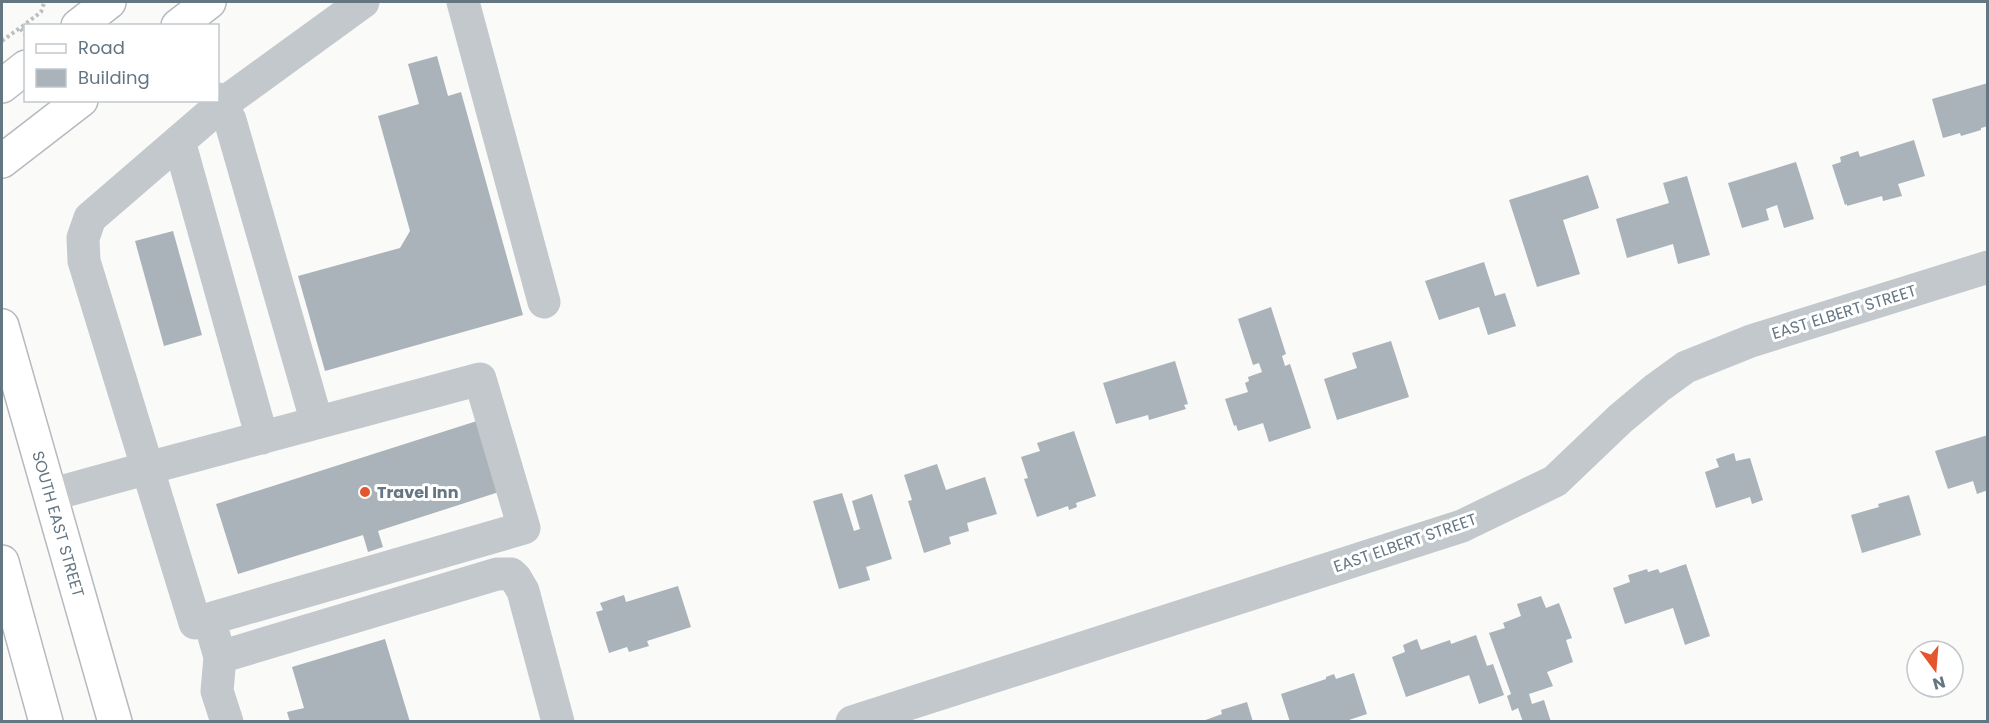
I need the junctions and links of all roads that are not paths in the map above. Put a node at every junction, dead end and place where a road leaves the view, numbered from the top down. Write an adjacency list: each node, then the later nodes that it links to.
1 (109, 2): 5 (main road)
2 (209, 2): 6 (main road)
3 (363, 2): 10 (street)
4 (463, 2): 16 (street)
5 (81, 24)
6 (181, 24)
7 (24, 69): 8 (main road)
8 (2, 86)
9 (78, 102): 11 (main road)
10 (219, 102): 13 (street); 18 (street)
11 (52, 123): 12 (main road); 14 (main road)
12 (2, 129)
13 (179, 141): 19 (street); 20 (street)
14 (2, 161)
15 (1988, 267): 29 (street, EAST ELBERT STREET)
16 (543, 302)
17 (2, 326): 21 (main road, SOUTH EAST STREET)
18 (317, 423): 19 (street); 23 (street)
19 (262, 438): 20 (street)
20 (148, 468): 21 (street); 23 (street)
21 (50, 495): 26 (main road, SOUTH EAST STREET)
22 (2, 562): 25 (main road)
23 (210, 618): 24 (street)
24 (220, 657): 27 (street); 28 (street)
25 (46, 722)
26 (115, 722)
27 (227, 722)
28 (558, 722)
29 (852, 722)

